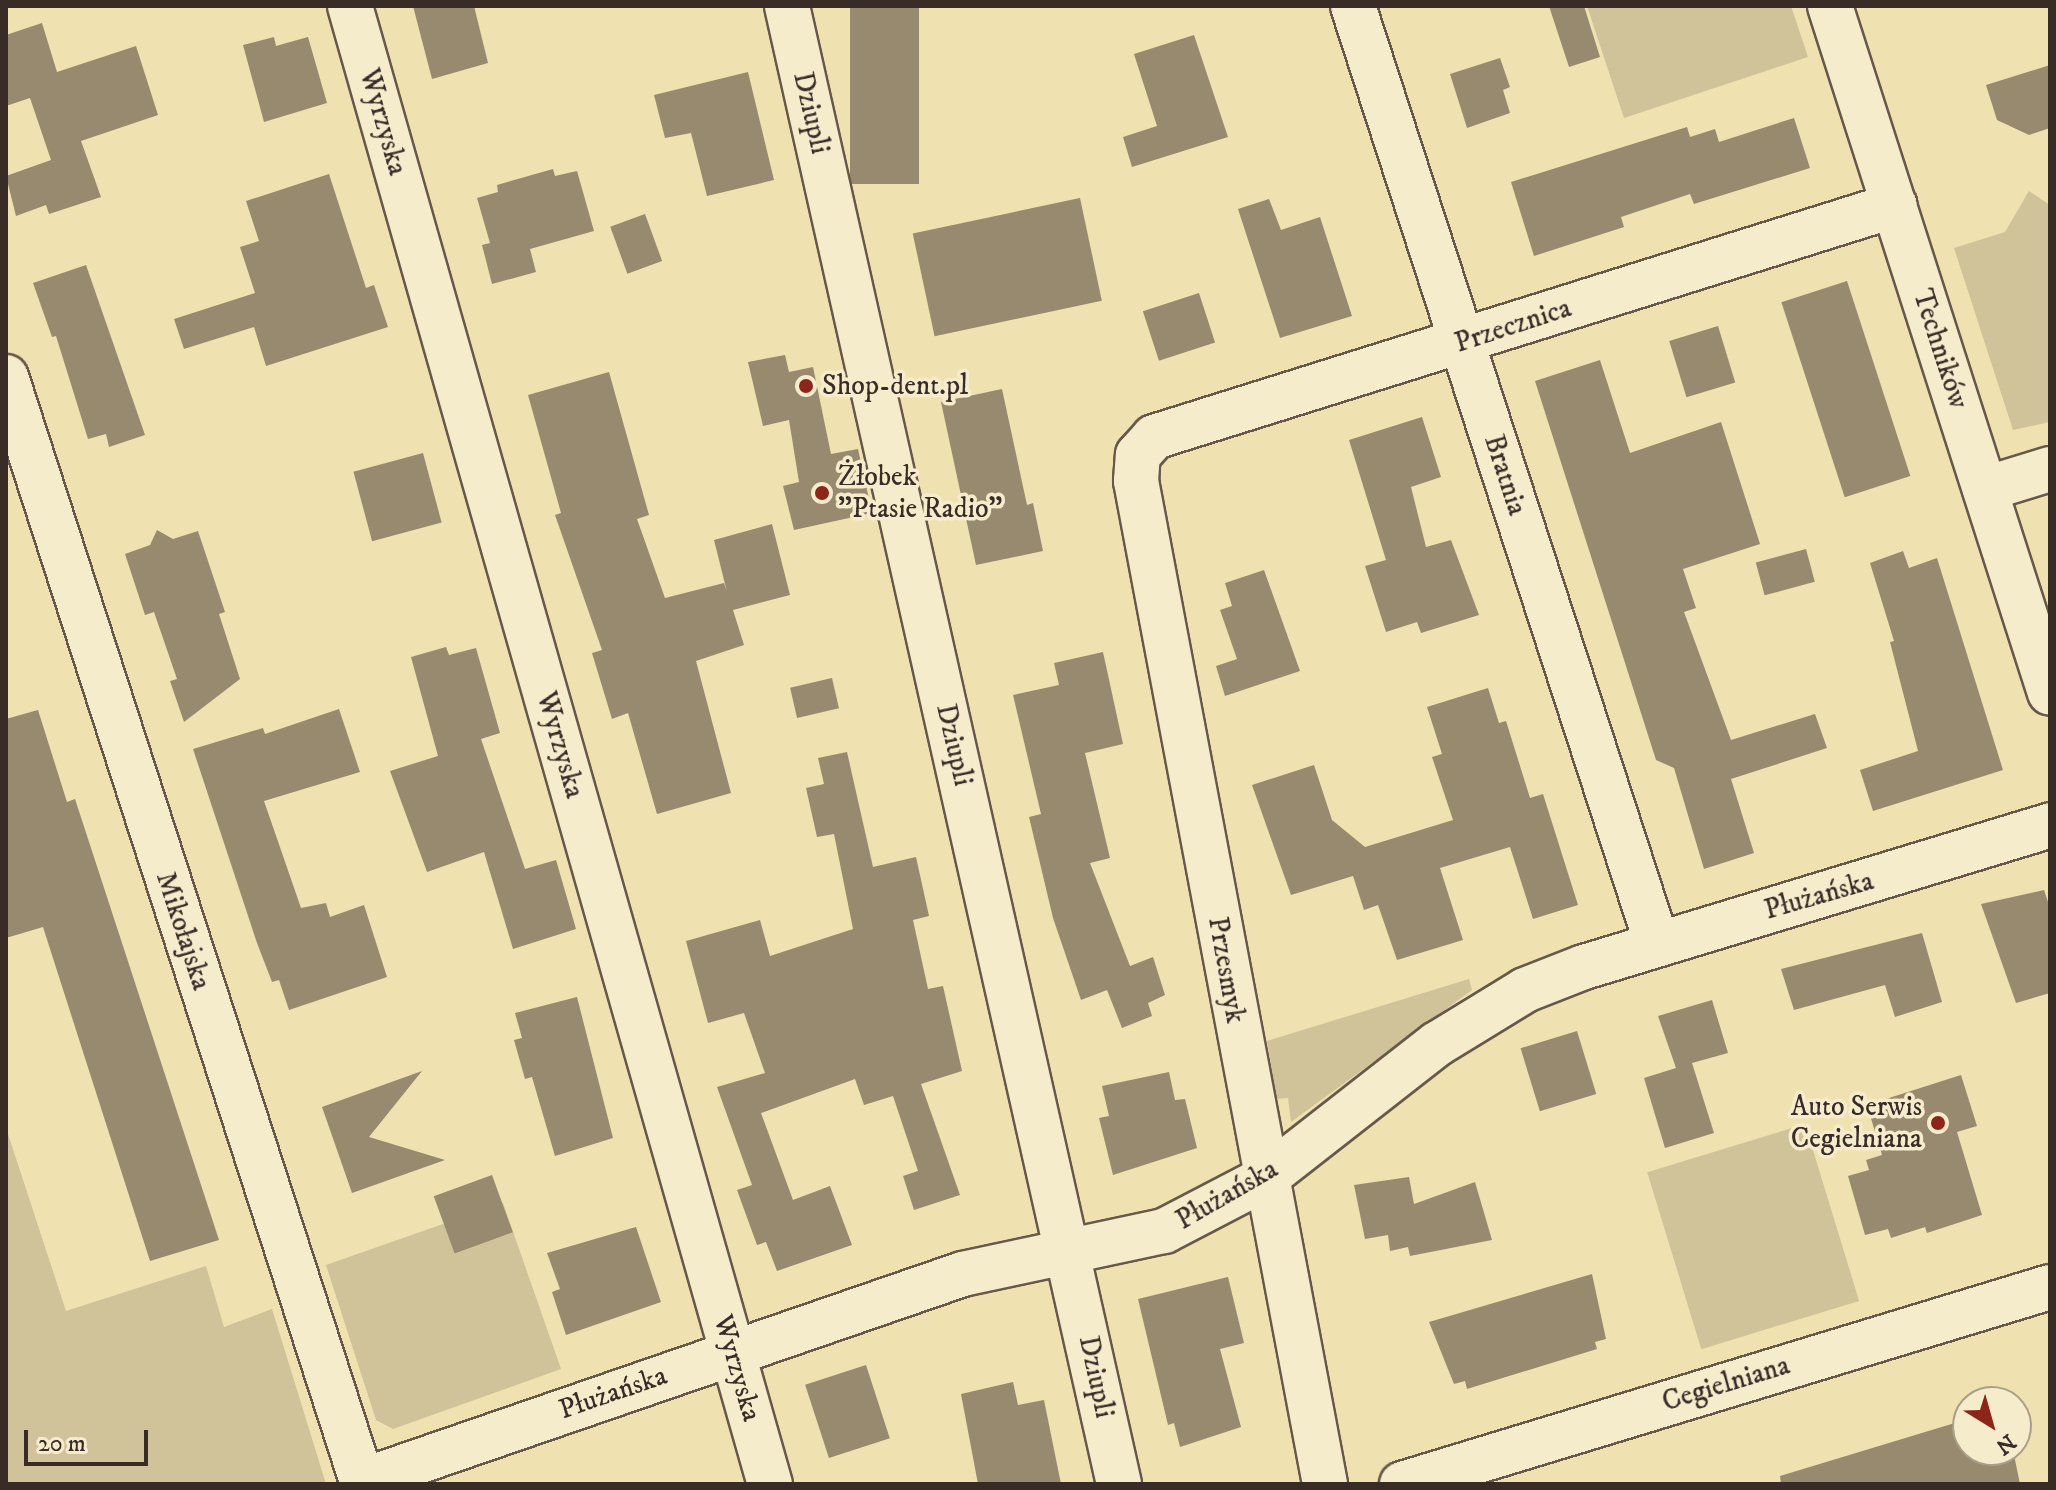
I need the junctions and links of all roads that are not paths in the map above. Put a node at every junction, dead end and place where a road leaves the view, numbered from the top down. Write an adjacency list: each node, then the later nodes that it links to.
1 (350, 6): 17 (street, Wyrzyska)
2 (787, 6): 15 (street, Dziupli)
3 (1353, 6): 6 (street, Bratnia)
4 (1830, 6): 5 (street, Techników)
5 (1895, 205): 6 (street, Przecznica); 10 (street, Techników)
6 (1462, 343): 8 (street, Przecznica); 13 (street, Bratnia)
7 (6, 377): 18 (street, Mikołajska)
8 (1138, 455): 14 (street, Przesmyk)
9 (2050, 469): 10 (street)
10 (1985, 489): 11 (street, Techników)
11 (2050, 693)
12 (2050, 825): 13 (street, Płużańska)
13 (1657, 944): 14 (street, Płużańska)
14 (1264, 1179): 15 (street, Płużańska); 21 (street, Przesmyk)
15 (1069, 1255): 17 (street, Płużańska); 20 (street, Dziupli)
16 (2050, 1287): 22 (street, Cegielniana)
17 (732, 1352): 18 (street, Płużańska); 19 (street, Wyrzyska)
18 (362, 1483)
19 (770, 1484)
20 (1119, 1484)
21 (1325, 1484)
22 (1402, 1484)

